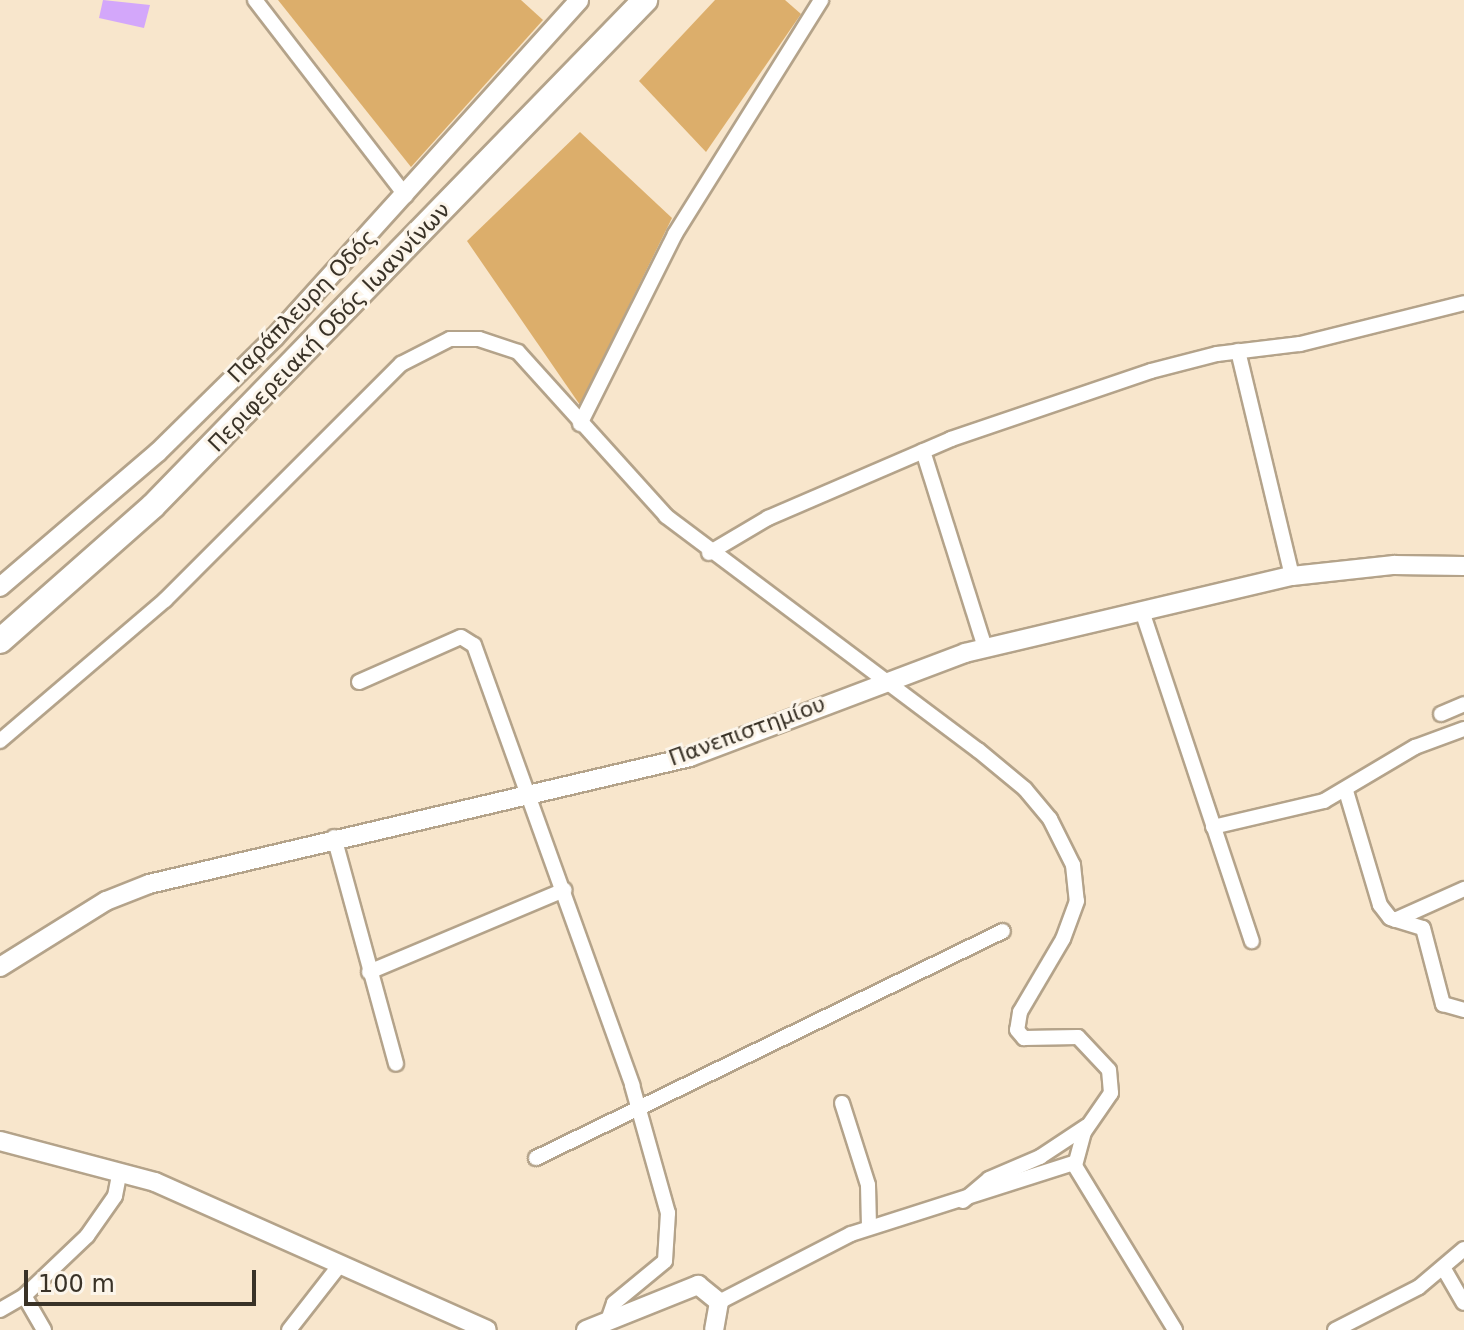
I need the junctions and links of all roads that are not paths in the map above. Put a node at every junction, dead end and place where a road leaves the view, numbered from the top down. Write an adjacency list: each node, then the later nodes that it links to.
1 (255, 0): 5 (street)
2 (579, 0): 5 (street, Παράπλευρη Οδός)
3 (645, 0): 15 (highway, Περιφερειακή Οδός Ιωαννίνων)
4 (821, 0): 8 (street)
5 (406, 196): 13 (street, Παράπλευρη Οδός)
6 (1464, 303): 7 (street)
7 (1238, 351): 9 (street); 12 (street)
8 (580, 424): 10 (street); 22 (street)
9 (923, 451): 10 (street); 16 (street)
10 (709, 553): 17 (street)
11 (1464, 566): 12 (street, Πανεπιστημίου)
12 (1292, 576): 14 (street, Πανεπιστημίου)
13 (0, 587)
14 (1142, 611): 16 (street, Πανεπιστημίου); 25 (street)
15 (0, 641)
16 (985, 648): 17 (street, Πανεπιστημίου)
17 (880, 681): 23 (street, Πανεπιστημίου); 38 (street)
18 (359, 682): 23 (street)
19 (1464, 704): 20 (street)
20 (1441, 714)
21 (1464, 729): 24 (street)
22 (0, 741)
23 (527, 791): 26 (street, Πανεπιστημίου); 28 (street)
24 (1346, 791): 25 (street); 29 (street)
25 (1213, 827): 31 (street)
26 (334, 837): 32 (street, Πανεπιστημίου); 33 (street)
27 (1464, 889): 29 (street)
28 (564, 890): 33 (street); 37 (street)
29 (1395, 920): 34 (street)
30 (1003, 931): 37 (street)
31 (1252, 941)
32 (0, 967)
33 (369, 972): 35 (street)
34 (1464, 1010)
35 (396, 1064)
36 (842, 1103): 44 (street)
37 (638, 1110): 40 (street); 52 (street)
38 (1087, 1126): 41 (street); 43 (street)
39 (0, 1141): 42 (street)
40 (536, 1158)
41 (1074, 1163): 43 (street); 58 (street)
42 (120, 1171): 46 (street); 48 (street)
43 (963, 1201): 44 (street)
44 (869, 1227): 49 (street)
45 (1462, 1255): 47 (street)
46 (339, 1266): 54 (street); 55 (street)
47 (1444, 1269): 50 (street); 59 (street)
48 (24, 1296): 51 (street); 53 (street)
49 (719, 1302): 52 (street); 57 (street)
50 (1464, 1303)
51 (0, 1310)
52 (608, 1320): 56 (street)
53 (44, 1330)
54 (289, 1330)
55 (487, 1330)
56 (586, 1330)
57 (714, 1330)
58 (1175, 1330)
59 (1335, 1330)

